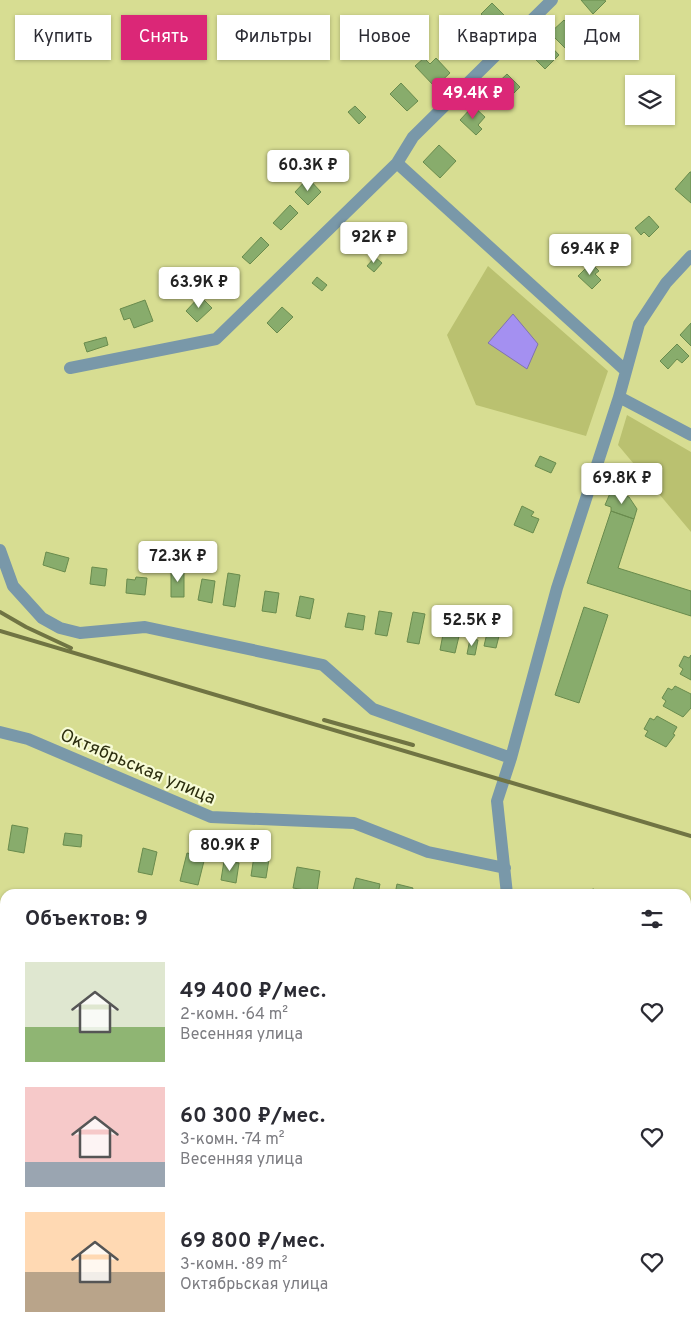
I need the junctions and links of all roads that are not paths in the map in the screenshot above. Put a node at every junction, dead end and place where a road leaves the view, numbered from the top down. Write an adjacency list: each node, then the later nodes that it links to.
1 (552, 0): 2 (street)
2 (398, 162): 4 (street); 5 (street)
3 (691, 256): 5 (street)
4 (70, 368)
5 (626, 371): 6 (street)
6 (619, 396): 7 (street); 10 (street)
7 (691, 435)
8 (0, 550): 10 (street)
9 (0, 732): 11 (street, Октябрьская улица)
10 (511, 758): 11 (street)
11 (505, 868): 12 (street)
12 (507, 889)

